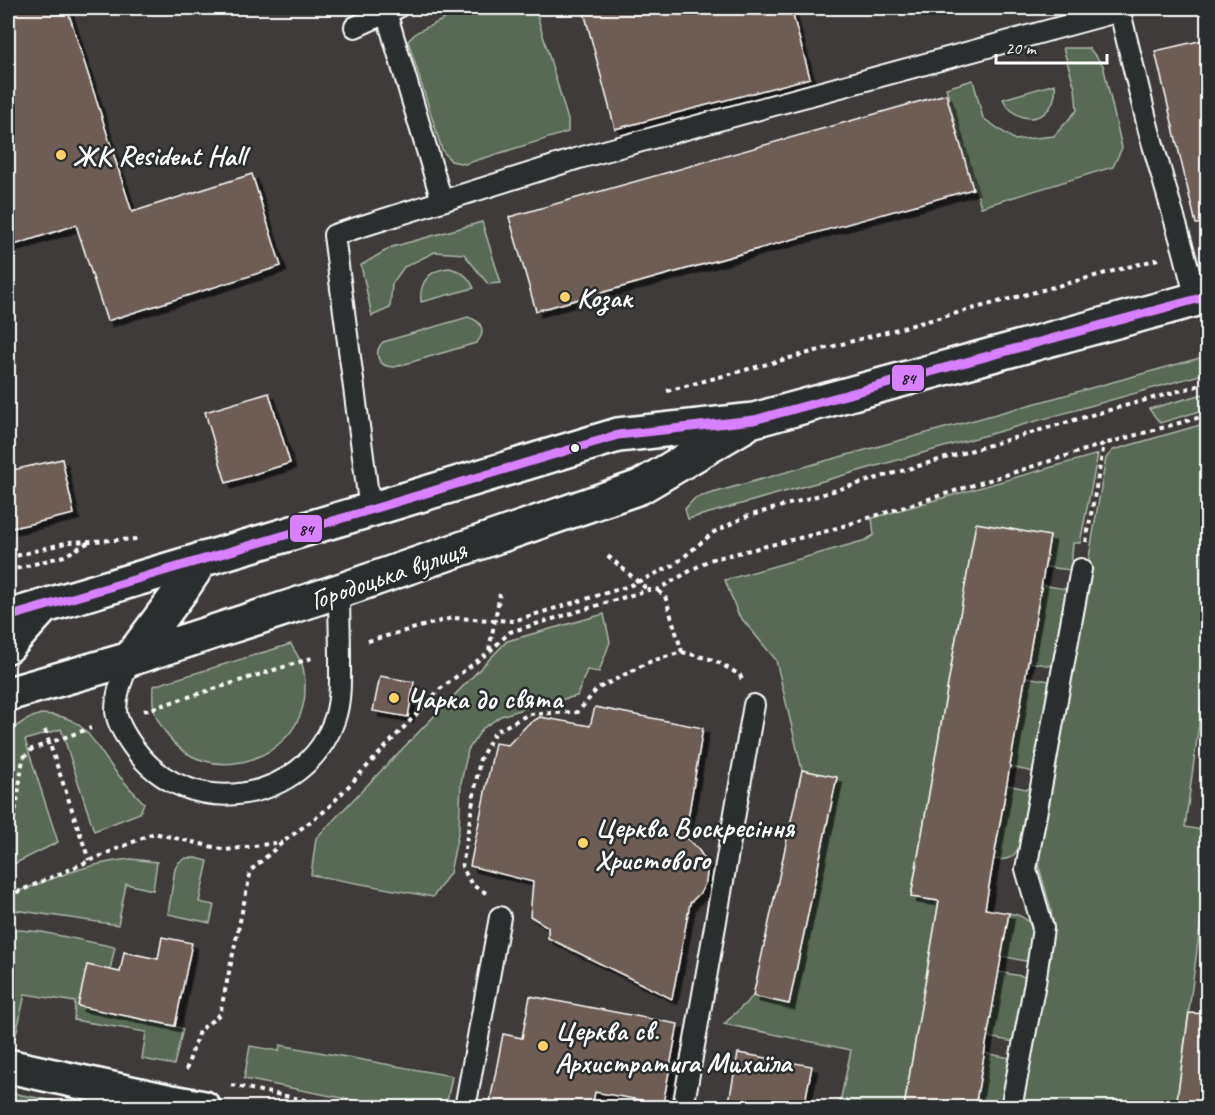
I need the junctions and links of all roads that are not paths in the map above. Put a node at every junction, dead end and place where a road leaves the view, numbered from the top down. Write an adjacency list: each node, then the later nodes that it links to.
1 (1119, 9): 4 (lane); 5 (lane)
2 (391, 10): 3 (lane); 4 (lane)
3 (355, 27)
4 (442, 201): 7 (lane)
5 (1202, 298): 6 (main road, Городоцька вулиця)
6 (754, 420): 7 (main road, Городоцька вулиця); 10 (main road, Городоцька вулиця)
7 (370, 510): 8 (main road, Городоцька вулиця)
8 (202, 559): 11 (main road, Городоцька вулиця); 14 (main road)
9 (1081, 569): 22 (lane)
10 (339, 591): 14 (main road, Городоцька вулиця); 14 (lane)
11 (43, 607): 12 (main road, Городоцька вулиця); 13 (main road)
12 (8, 617)
13 (8, 646)
14 (130, 659): 15 (main road, Городоцька вулиця)
15 (8, 694)
16 (754, 705): 21 (lane)
17 (500, 918): 20 (lane)
18 (8, 1066): 19 (main road)
19 (214, 1096)
20 (465, 1107)
21 (683, 1107)
22 (1011, 1107)

